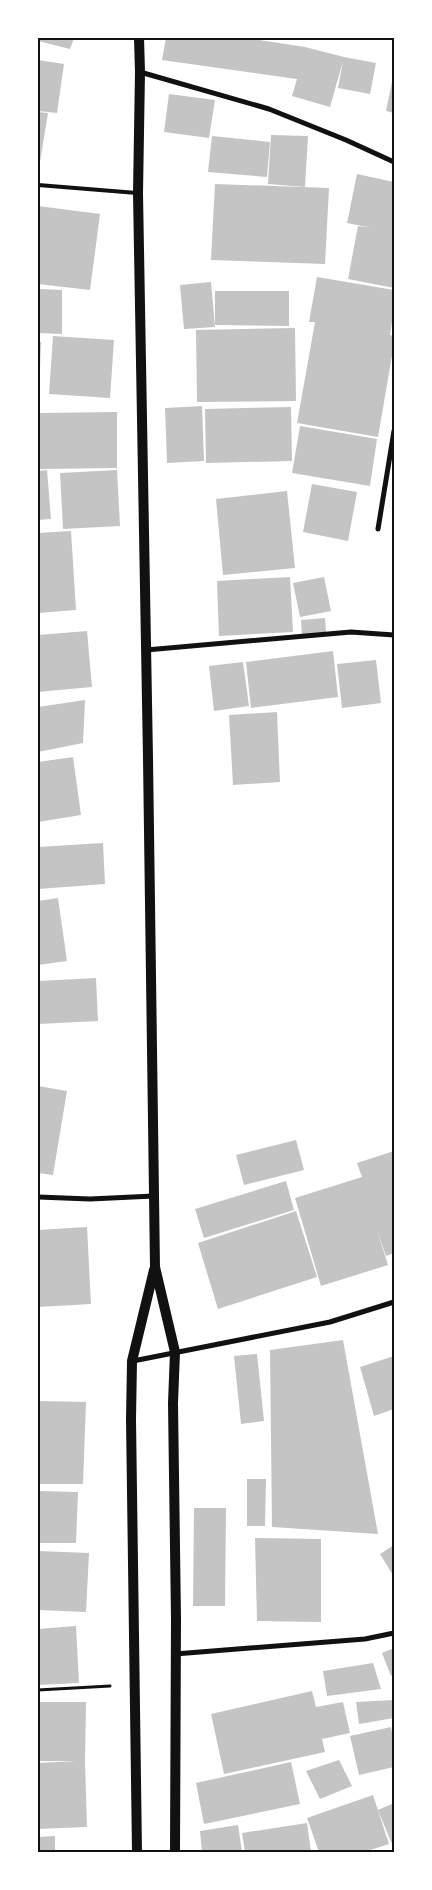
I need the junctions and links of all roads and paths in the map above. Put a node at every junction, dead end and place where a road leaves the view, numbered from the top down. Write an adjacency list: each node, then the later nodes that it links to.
1 (139, 38): 2 (main road)
2 (140, 72): 3 (street); 5 (main road)
3 (394, 162)
4 (38, 185): 5 (lane)
5 (138, 193): 9 (main road)
6 (394, 431): 7 (street)
7 (378, 529)
8 (394, 635): 9 (street)
9 (146, 650): 10 (main road)
10 (154, 1196): 11 (street); 12 (main road)
11 (38, 1198)
12 (155, 1267): 14 (main road); 15 (main road)
13 (394, 1302): 14 (street)
14 (175, 1352): 15 (street); 17 (main road)
15 (132, 1361): 18 (main road)
16 (394, 1633): 17 (street)
17 (175, 1654): 21 (main road)
18 (135, 1685): 19 (path); 20 (main road)
19 (38, 1690)
20 (137, 1852)
21 (174, 1852)

